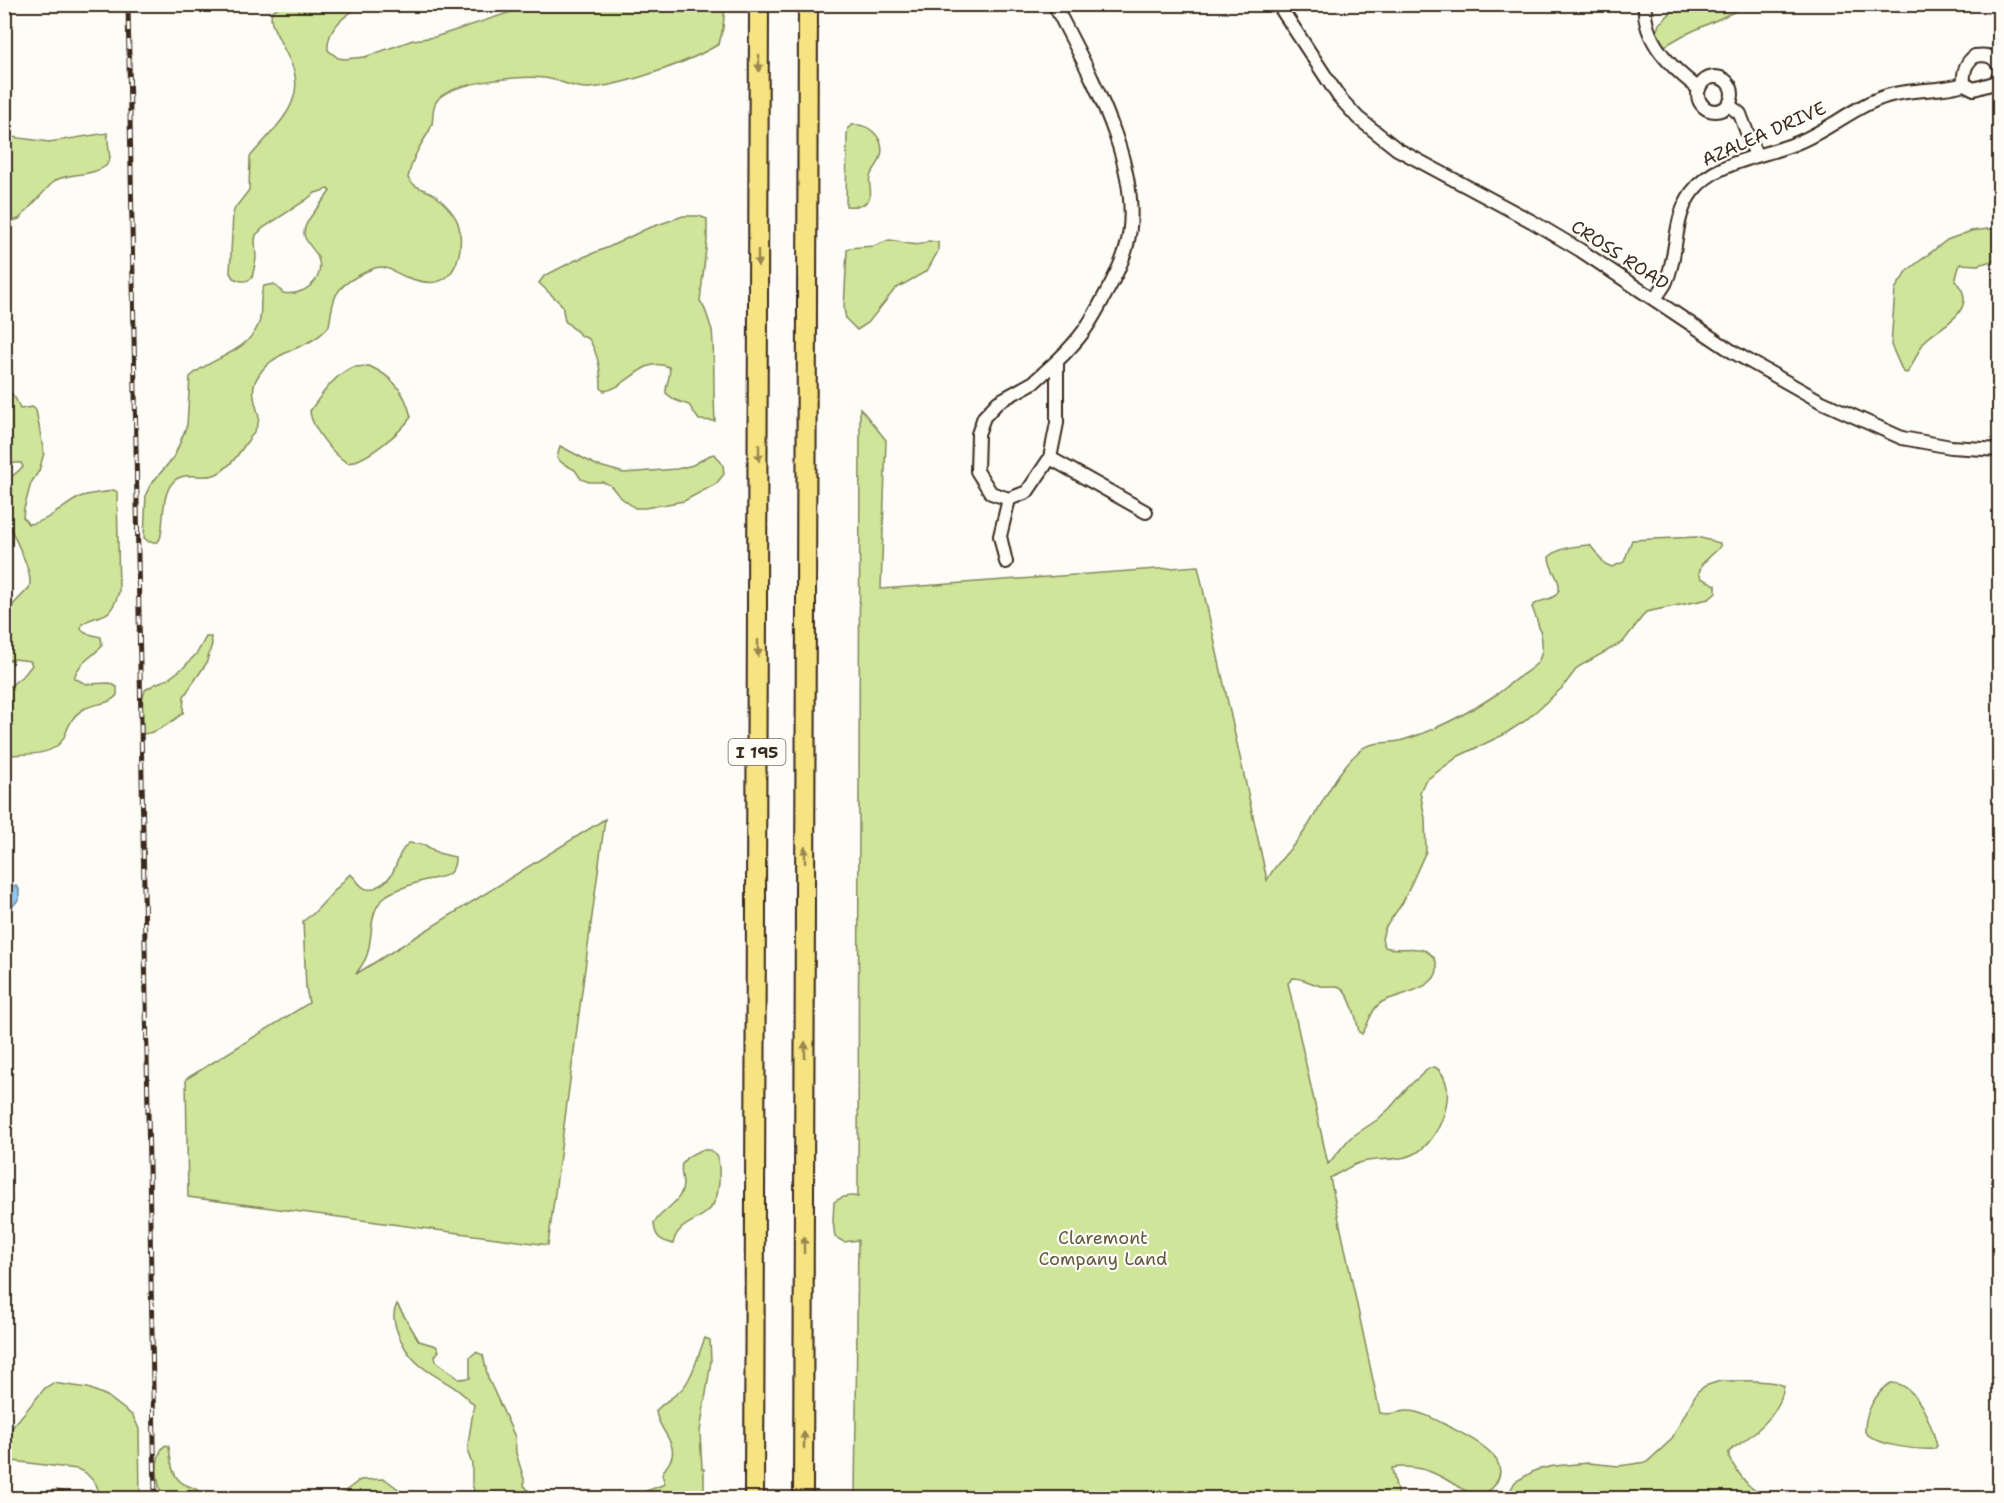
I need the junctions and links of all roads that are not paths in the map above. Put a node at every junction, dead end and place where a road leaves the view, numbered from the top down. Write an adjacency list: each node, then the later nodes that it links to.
1 (759, 4): 19 (highway, I 195, one-way to 19)
2 (808, 4): 20 (highway, I 195, one-way to 2)
3 (1054, 4): 13 (street)
4 (1278, 4): 12 (street, CROSS ROAD)
5 (1646, 4): 9 (street)
6 (1999, 68): 8 (street)
7 (2000, 75): 8 (street, AZALEA DRIVE)
8 (1964, 84): 11 (street, AZALEA DRIVE)
9 (1699, 89): 10 (street); 10 (street)
10 (1729, 105): 11 (street)
11 (1756, 156): 12 (street, AZALEA DRIVE)
12 (1655, 299): 14 (street, CROSS ROAD)
13 (1057, 361): 15 (street); 16 (street)
14 (2000, 450)
15 (1050, 459): 16 (street); 17 (street)
16 (1009, 499): 18 (street)
17 (1146, 512)
18 (1006, 562)
19 (754, 1498)
20 (803, 1498)

